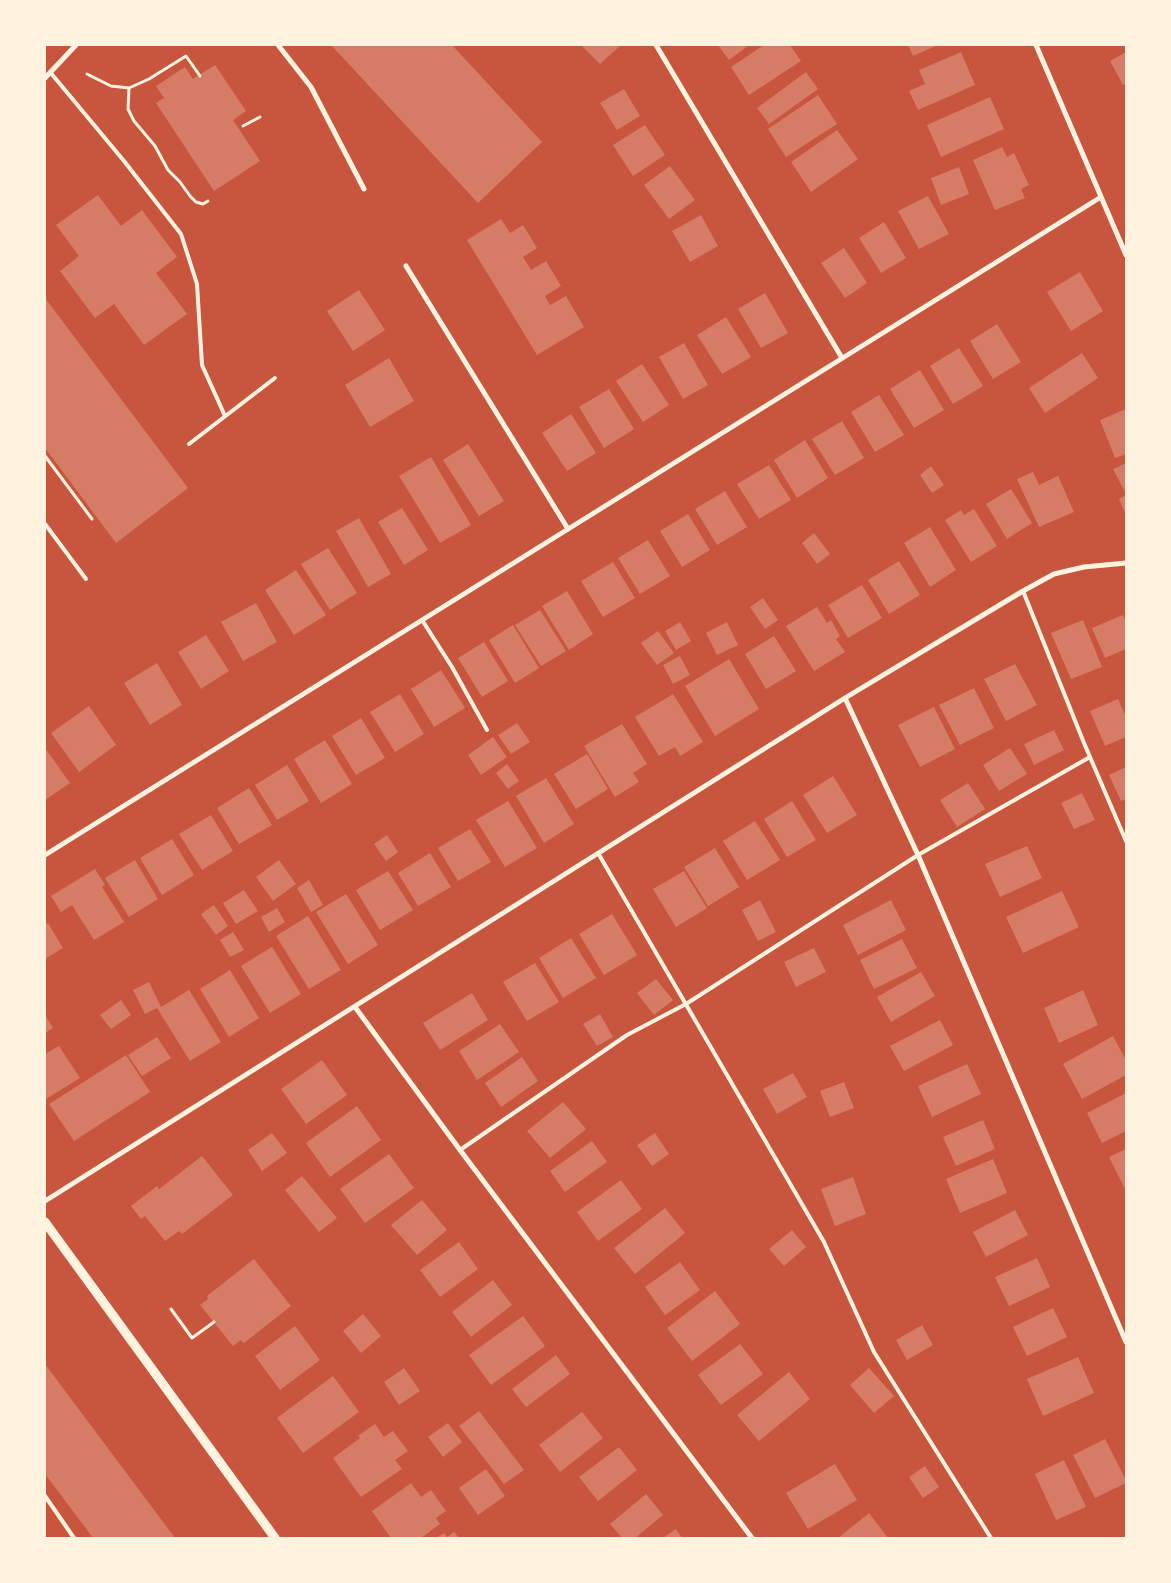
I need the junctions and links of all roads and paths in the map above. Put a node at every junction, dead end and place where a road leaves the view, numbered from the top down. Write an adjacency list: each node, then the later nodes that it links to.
1 (76, 45): 5 (street)
2 (278, 45): 12 (street)
3 (656, 45): 17 (street)
4 (1036, 45): 13 (street)
5 (50, 72): 8 (street); 19 (lane)
6 (87, 74): 9 (path)
7 (200, 76): 9 (path)
8 (45, 78)
9 (129, 88): 14 (path)
10 (260, 117): 11 (path)
11 (243, 126)
12 (364, 189)
13 (1101, 197): 15 (street); 17 (street)
14 (208, 201)
15 (1126, 255)
16 (406, 266): 24 (street)
17 (842, 358): 24 (street)
18 (275, 378): 19 (lane)
19 (225, 416): 20 (lane)
20 (189, 444)
21 (45, 456): 22 (path)
22 (92, 519)
23 (45, 524): 26 (lane)
24 (568, 529): 28 (street)
25 (1126, 563): 27 (street)
26 (86, 579)
27 (1023, 591): 29 (street); 31 (lane)
28 (422, 620): 30 (lane); 34 (street)
29 (846, 698): 33 (street); 35 (street)
30 (487, 730)
31 (1090, 757): 32 (lane); 35 (lane)
32 (1126, 841)
33 (598, 852): 36 (lane); 37 (street)
34 (45, 855)
35 (918, 855): 36 (lane); 43 (street)
36 (686, 1004): 38 (lane); 49 (lane)
37 (355, 1007): 38 (street); 39 (street)
38 (460, 1150): 48 (street)
39 (45, 1201)
40 (45, 1222): 47 (street)
41 (171, 1309): 42 (path)
42 (214, 1322)
43 (1124, 1334): 44 (street)
44 (1126, 1342)
45 (45, 1496): 46 (lane)
46 (74, 1538)
47 (275, 1538)
48 (752, 1538)
49 (991, 1538)

